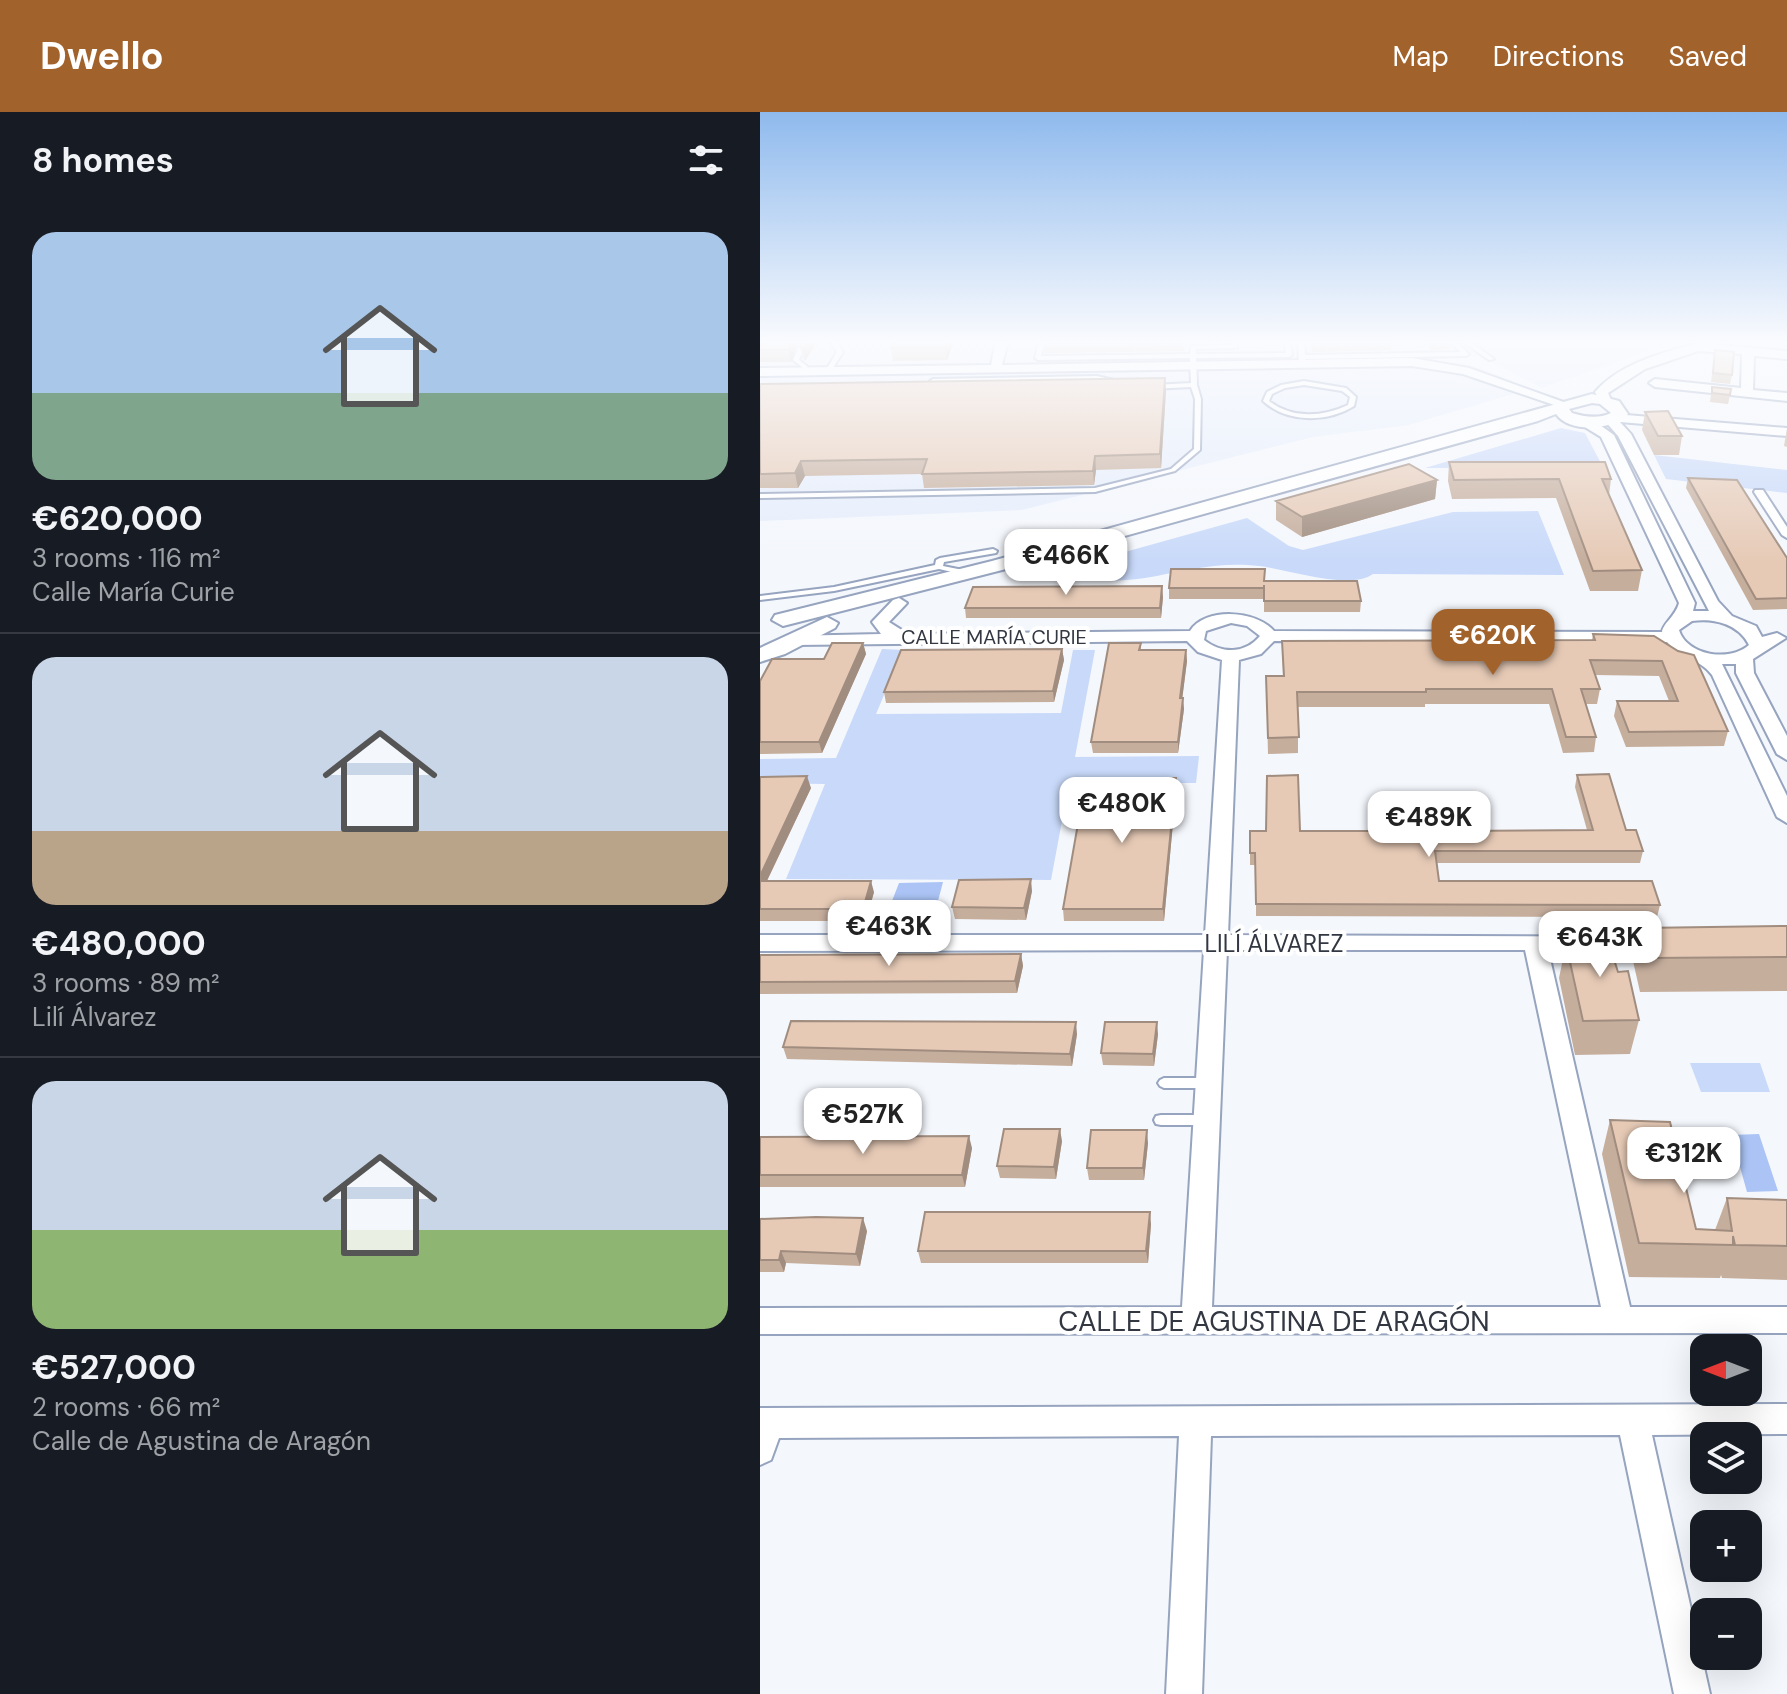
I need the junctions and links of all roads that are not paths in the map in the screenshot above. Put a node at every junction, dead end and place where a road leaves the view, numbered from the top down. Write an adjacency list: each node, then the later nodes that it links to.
1 (1198, 415): 12 (lane)
2 (1540, 415): 16 (street)
3 (1567, 415): 8 (street)
4 (1603, 415): 8 (street)
5 (1614, 415): 19 (street)
6 (1637, 415): 10 (street)
7 (1651, 415): 9 (street)
8 (1583, 421): 18 (street); 21 (street)
9 (1787, 425)
10 (1787, 432)
11 (1759, 492): 13 (street)
12 (760, 496)
13 (1786, 532)
14 (993, 551): 15 (lane)
15 (939, 567): 16 (lane); 17 (lane)
16 (965, 573): 22 (street)
17 (760, 598)
18 (899, 603): 22 (street); 26 (street)
19 (1725, 618): 21 (street); 28 (street)
20 (760, 619): 22 (street)
21 (1683, 619): 25 (street)
22 (791, 632): 26 (street, CALLE MARÍA CURIE); 29 (street)
23 (1195, 636): 24 (street); 26 (street, CALLE MARÍA CURIE); 30 (street)
24 (1269, 636): 25 (street); 30 (street)
25 (1671, 637): 31 (street)
26 (903, 638)
27 (1782, 638): 28 (street)
28 (1751, 644): 31 (street); 32 (street)
29 (760, 655)
30 (1231, 655): 37 (street)
31 (1707, 657): 33 (street)
32 (1787, 754)
33 (1787, 817)
34 (1535, 942): 35 (street, LILÍ ÁLVAREZ); 37 (street, LILÍ ÁLVAREZ); 42 (street)
35 (1692, 942)
36 (760, 943): 37 (street, LILÍ ÁLVAREZ)
37 (1218, 943): 39 (street)
38 (1164, 1083): 39 (lane)
39 (1210, 1083): 41 (street)
40 (1161, 1120): 41 (lane)
41 (1208, 1120): 45 (street)
42 (1618, 1318): 43 (street, CALLE DE AGUSTINA DE ARAGÓN); 45 (street, CALLE DE AGUSTINA DE ARAGÓN)
43 (1787, 1320)
44 (760, 1321): 45 (street, CALLE DE AGUSTINA DE ARAGÓN)
45 (1196, 1322)
46 (1787, 1419): 47 (street)
47 (1633, 1420): 48 (street); 51 (street)
48 (1196, 1421): 49 (street); 50 (street)
49 (763, 1431)
50 (1184, 1694)
51 (1692, 1694)

